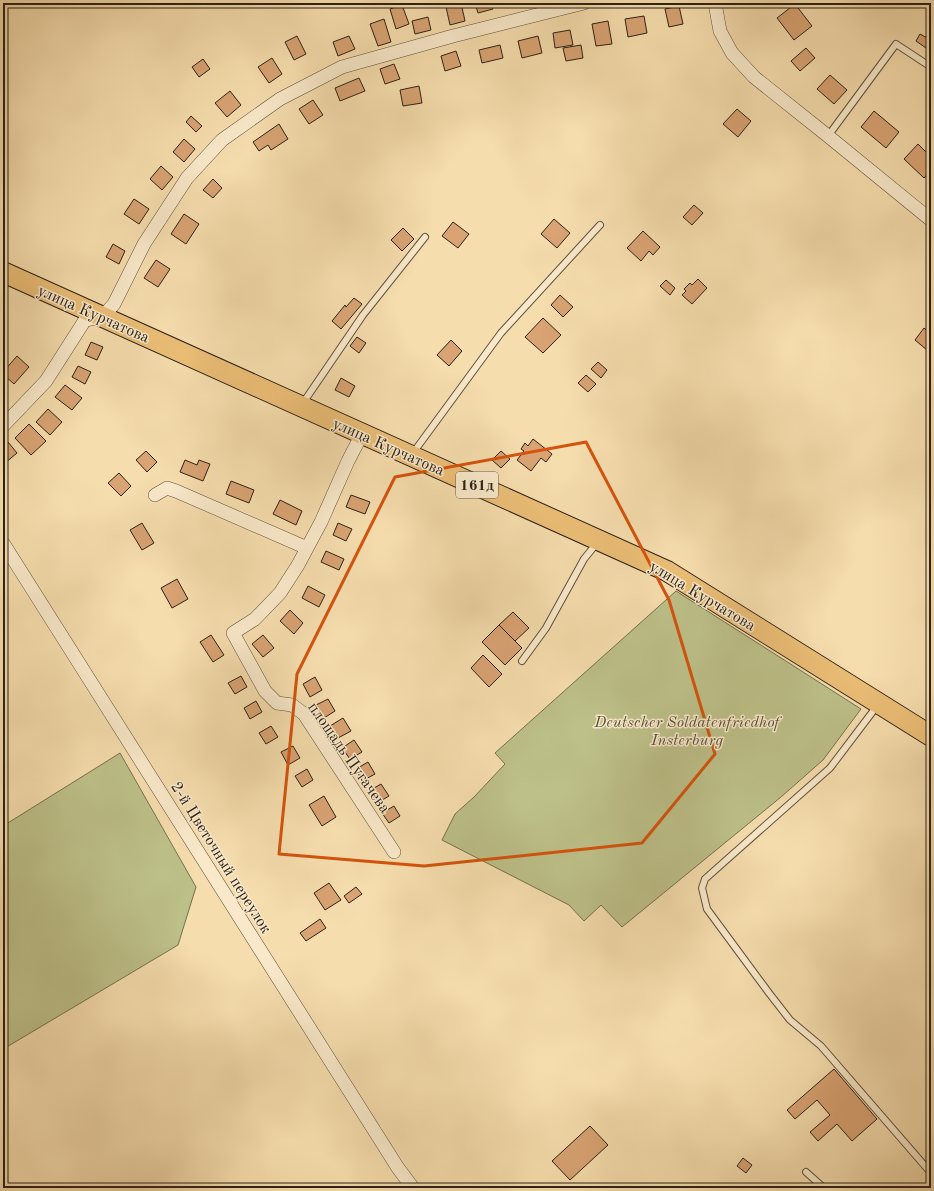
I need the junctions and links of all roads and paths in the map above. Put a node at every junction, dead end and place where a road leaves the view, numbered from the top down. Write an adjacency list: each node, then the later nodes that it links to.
1 (584, 3): 9 (street)
2 (715, 3): 4 (street)
3 (931, 67): 4 (lane)
4 (828, 136): 5 (street)
5 (931, 220)
6 (600, 225): 13 (lane)
7 (425, 237): 10 (lane)
8 (3, 272): 9 (main road, улица Курчатова / 161д)
9 (102, 317): 10 (main road, улица Курчатова / 161д); 11 (street)
10 (301, 406): 12 (main road, улица Курчатова / 161д)
11 (3, 426)
12 (362, 434): 13 (main road, улица Курчатова / 161д); 17 (street)
13 (411, 456): 15 (main road, улица Курчатова / 161д)
14 (155, 495): 17 (street)
15 (600, 541): 18 (lane); 19 (main road, улица Курчатова / 161д)
16 (3, 543): 24 (street, 2-й Цветочный переулок)
17 (307, 548): 21 (street, площадь Пугачева)
18 (522, 661)
19 (879, 704): 20 (main road, улица Курчатова / 161д); 23 (lane)
20 (931, 736)
21 (394, 852)
22 (806, 1172): 25 (lane)
23 (931, 1173)
24 (413, 1188)
25 (824, 1188)

